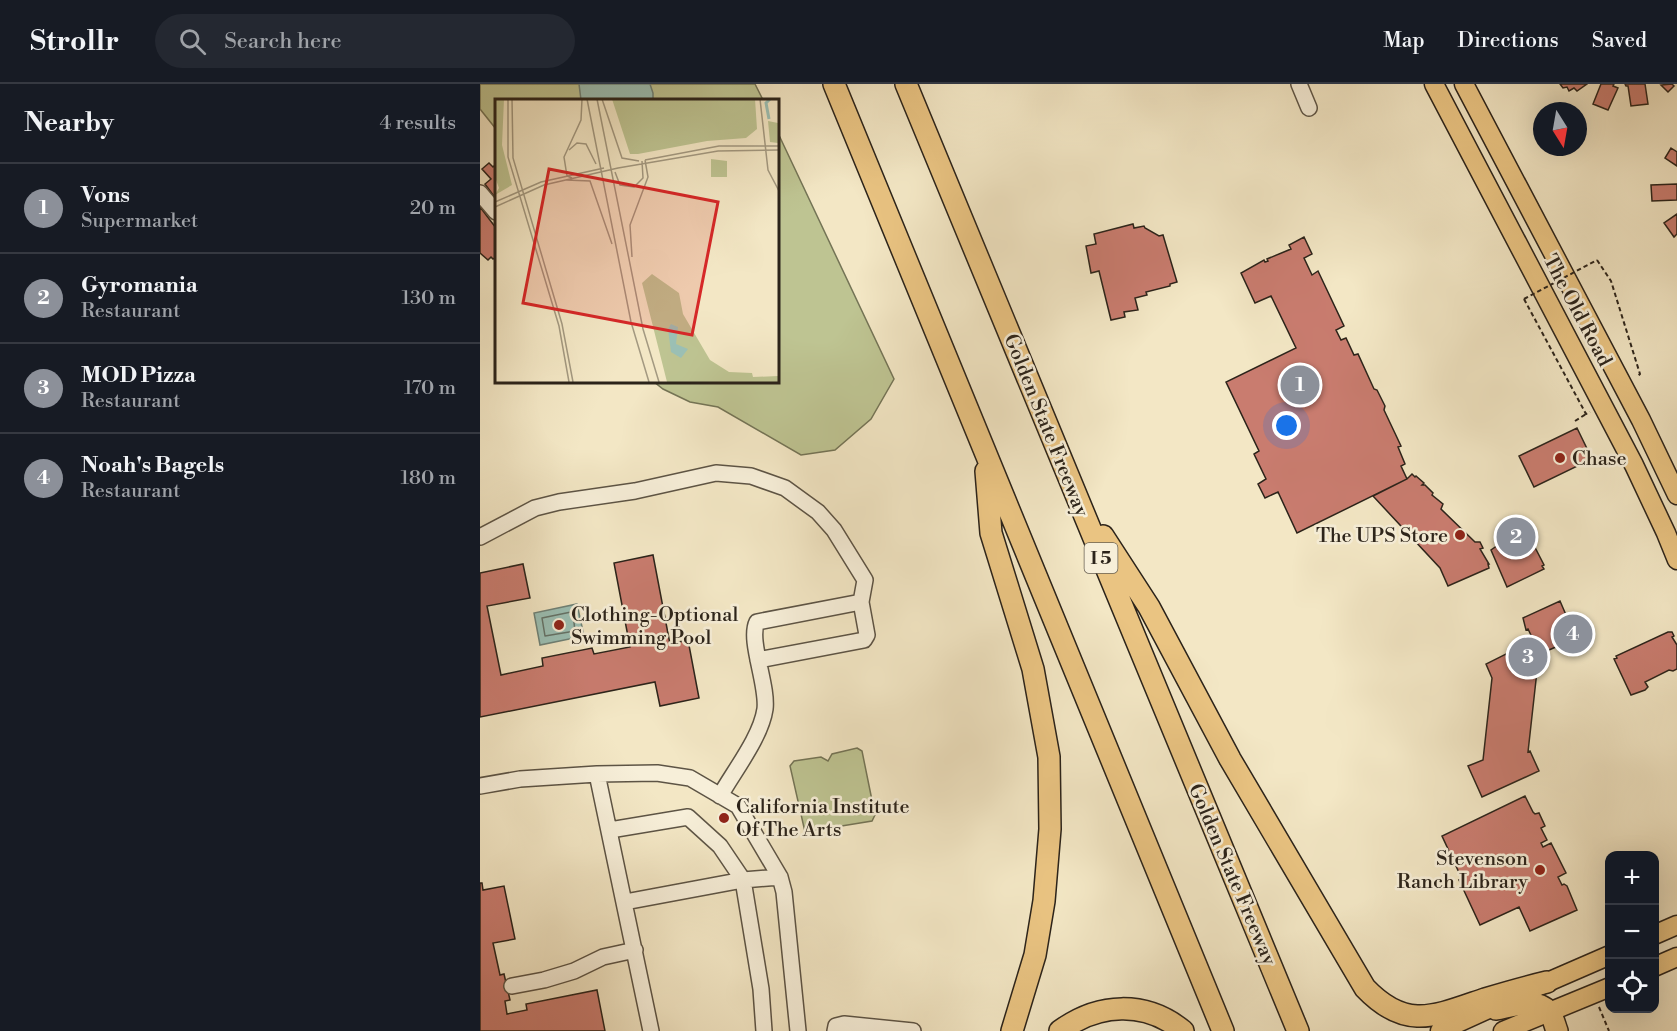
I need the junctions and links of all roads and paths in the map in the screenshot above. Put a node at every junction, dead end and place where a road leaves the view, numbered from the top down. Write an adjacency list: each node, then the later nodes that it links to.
1 (834, 84): 13 (highway)
2 (906, 84): 14 (highway, Golden State Freeway / I 5)
3 (1299, 84): 6 (street)
4 (1434, 84): 17 (main road, The Old Road)
5 (1464, 84): 15 (main road, The Old Road)
6 (1310, 108)
7 (480, 193): 8 (street)
8 (495, 211)
9 (1637, 377): 11 (path, bridge)
10 (1592, 411): 11 (path)
11 (1586, 414): 12 (path)
12 (1575, 421)
13 (985, 453): 43 (highway); 46 (highway)
14 (1075, 494): 33 (highway); 47 (highway, Golden State Freeway / I 5)
15 (1677, 495)
16 (480, 537): 18 (street)
17 (1677, 560)
18 (861, 602): 19 (street); 19 (street)
19 (758, 660): 22 (street)
20 (597, 774): 21 (street); 22 (street); 23 (street)
21 (480, 786)
22 (720, 796): 24 (street)
23 (610, 830): 25 (street); 26 (street)
24 (780, 877): 25 (street); 40 (street)
25 (743, 880): 26 (street); 39 (street)
26 (625, 902): 29 (street)
27 (1677, 924): 28 (main road)
28 (1659, 933)
29 (635, 950): 34 (street); 38 (street)
30 (1605, 957): 33 (main road)
31 (1677, 957): 32 (main road)
32 (1659, 965)
33 (1547, 982): 36 (main road)
34 (512, 986)
35 (1601, 990): 37 (main road); 50 (path)
36 (1487, 1011): 37 (highway); 48 (main road)
37 (1553, 1022): 49 (main road)
38 (651, 1031)
39 (764, 1031)
40 (798, 1031)
41 (835, 1031): 42 (street)
42 (913, 1031)
43 (1012, 1031)
44 (1060, 1031): 45 (highway)
45 (1182, 1031)
46 (1223, 1031)
47 (1298, 1031)
48 (1440, 1031)
49 (1503, 1031)
50 (1609, 1031)

